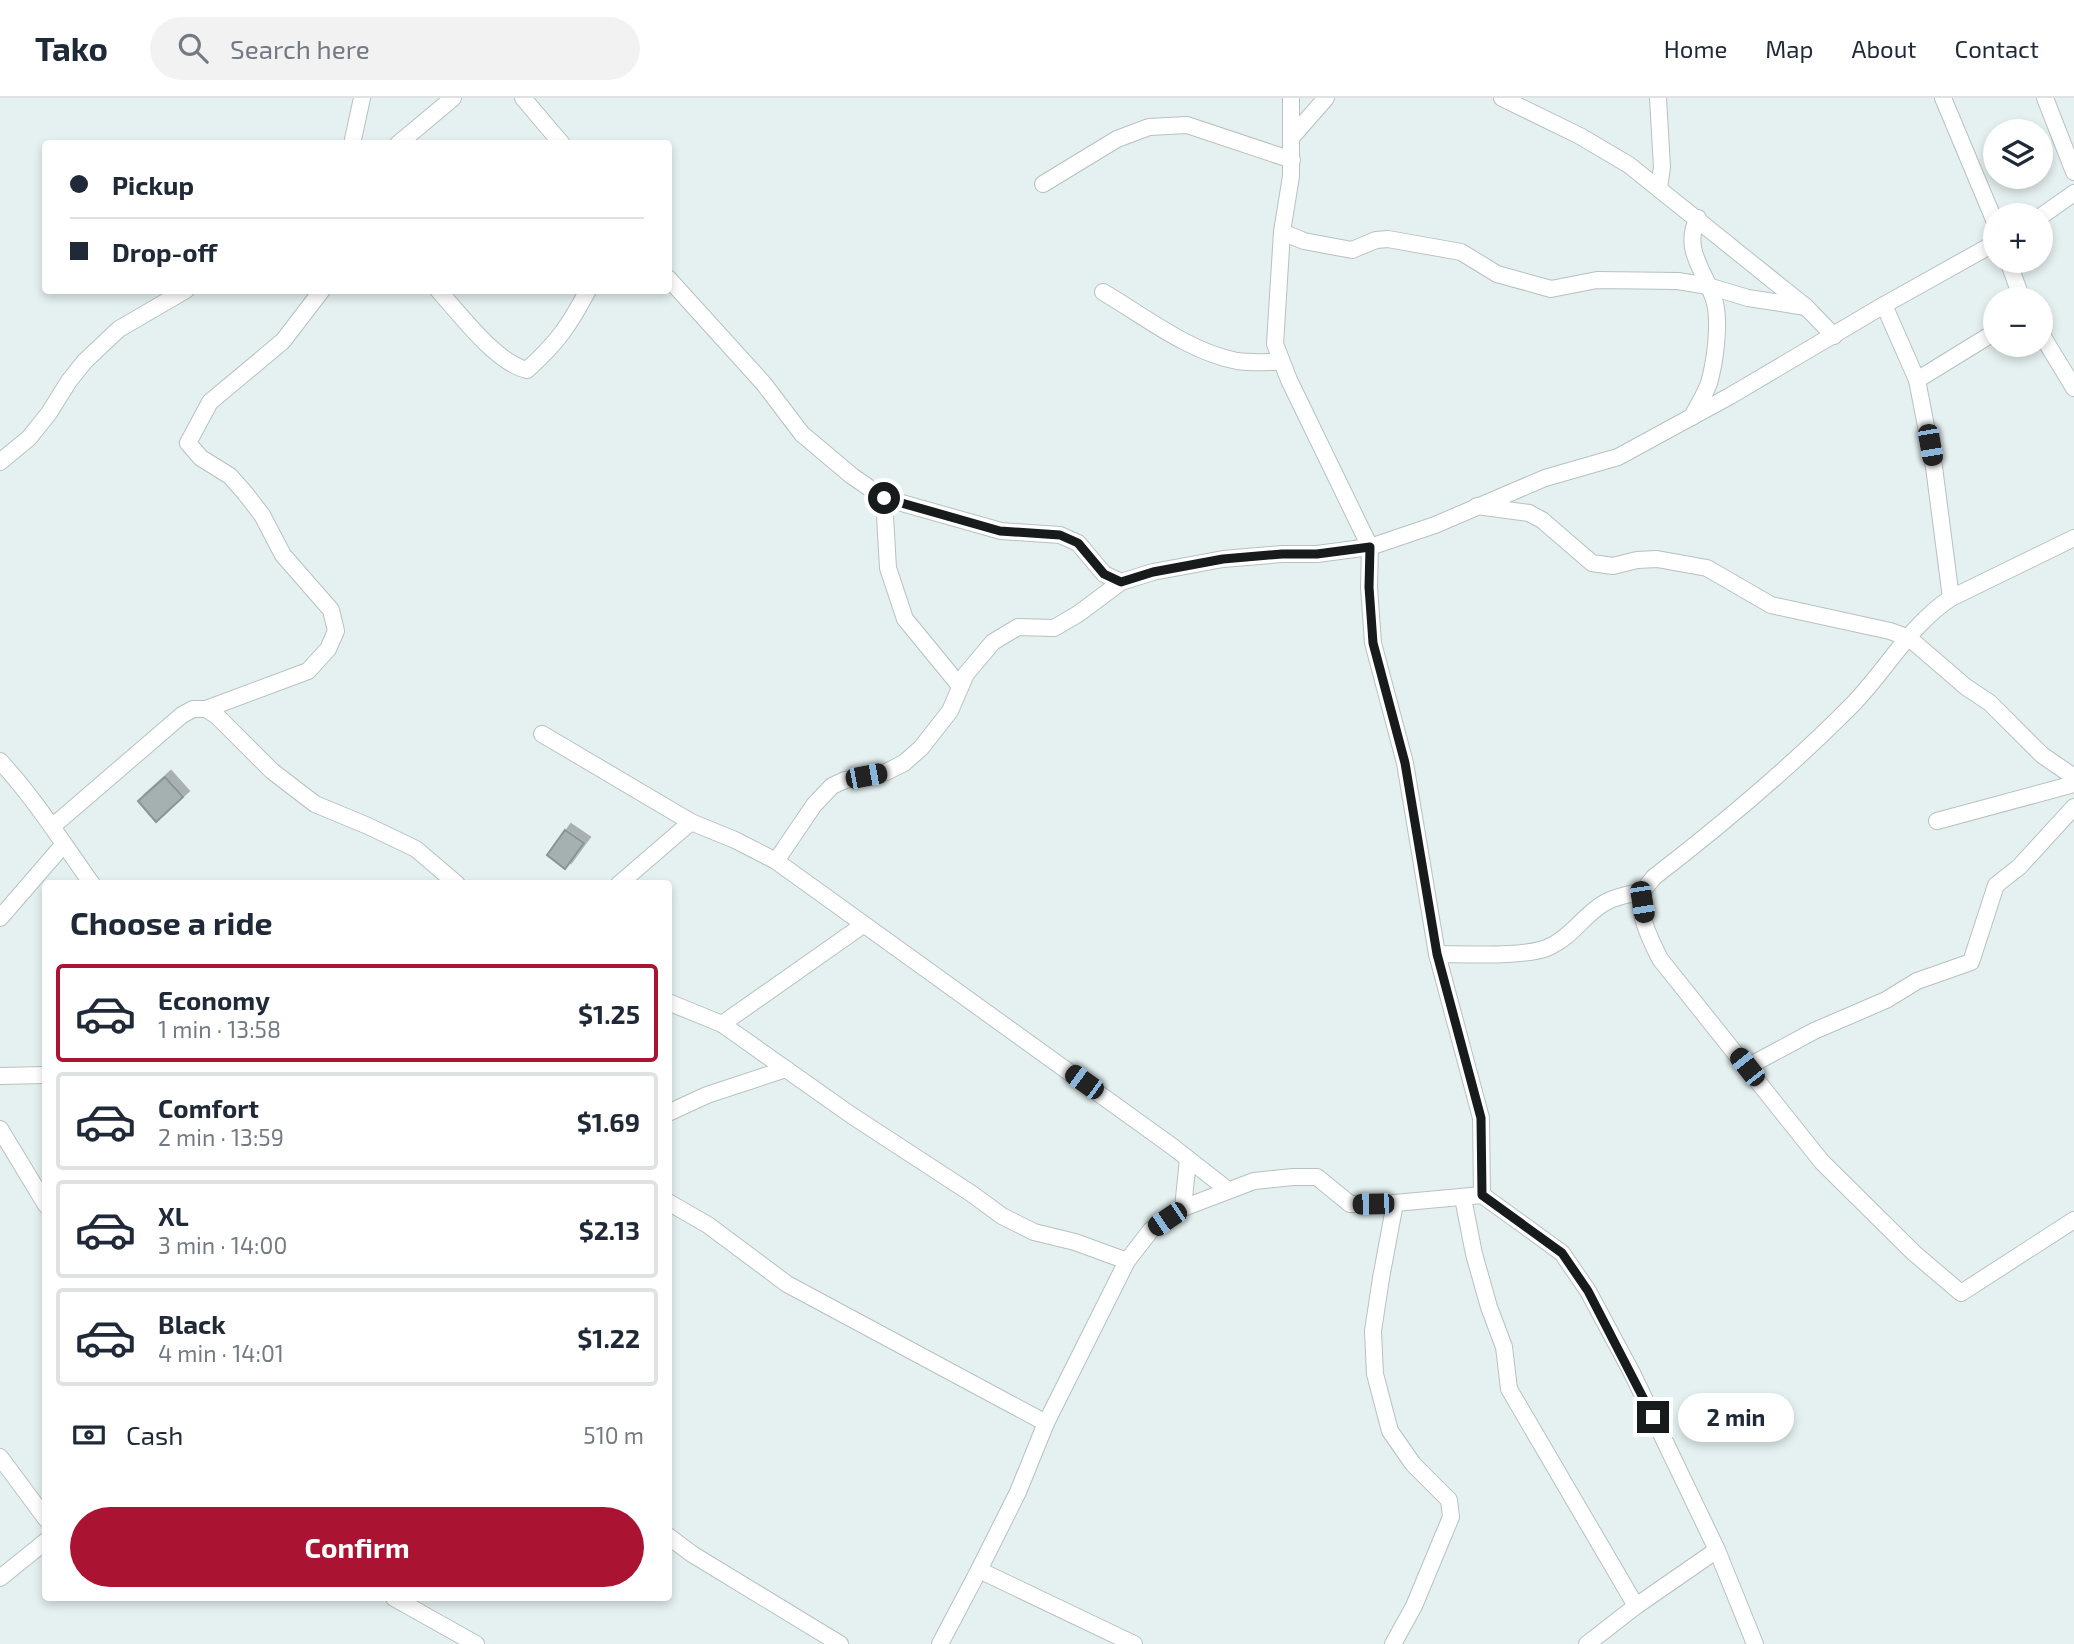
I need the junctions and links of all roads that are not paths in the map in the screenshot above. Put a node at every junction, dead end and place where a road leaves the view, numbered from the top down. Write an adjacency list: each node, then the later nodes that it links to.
1 (362, 98): 11 (street)
2 (453, 98): 12 (street)
3 (523, 98): 13 (street)
4 (1291, 98): 10 (street)
5 (1326, 98): 10 (street)
6 (1502, 98): 17 (street)
7 (1658, 98): 17 (street)
8 (1943, 98): 19 (street)
9 (2045, 98): 15 (street)
10 (1291, 138): 14 (street)
11 (353, 140)
12 (403, 140)
13 (559, 140)
14 (1292, 160): 16 (street); 22 (street)
15 (2074, 172)
16 (1043, 184)
17 (1659, 188): 21 (street)
18 (2074, 192): 20 (street)
19 (1987, 203)
20 (2053, 208)
21 (1698, 218): 25 (street); 32 (street)
22 (1282, 232): 25 (street); 36 (street)
23 (1983, 250): 31 (street)
24 (672, 282): 41 (street)
25 (1707, 286): 32 (street); 39 (street)
26 (1103, 292): 36 (street)
27 (179, 294): 40 (street)
28 (319, 294): 49 (street)
29 (442, 294): 30 (street)
30 (586, 294)
31 (1884, 305): 33 (street); 37 (street)
32 (1806, 307): 33 (street)
33 (1834, 336): 39 (street)
34 (1983, 339): 37 (street)
35 (2053, 353): 38 (street)
36 (1280, 362): 44 (street)
37 (1917, 380): 46 (street)
38 (2074, 388)
39 (1692, 417): 42 (street)
40 (0, 462)
41 (884, 498): 45 (street); 48 (street)
42 (1475, 506): 44 (street); 47 (street)
43 (2074, 538): 46 (street)
44 (1370, 547): 45 (street); 66 (street)
45 (1121, 582): 48 (street)
46 (1951, 598): 47 (street)
47 (1909, 638): 52 (street); 63 (street)
48 (960, 686): 59 (street)
49 (206, 709): 57 (street); 61 (street)
50 (542, 734): 56 (street)
51 (0, 761): 57 (street)
52 (2074, 777)
53 (2074, 785): 55 (street)
54 (2074, 807): 69 (street)
55 (1937, 821)
56 (691, 822): 59 (street); 62 (street)
57 (53, 825): 58 (street)
58 (64, 845): 60 (street); 64 (street)
59 (776, 861): 65 (street)
60 (89, 880)
61 (452, 880)
62 (624, 880)
63 (1643, 891): 66 (street); 69 (street)
64 (0, 918)
65 (863, 925): 68 (street); 75 (street)
66 (1437, 954): 77 (street)
67 (672, 1004): 68 (street)
68 (722, 1024): 70 (street)
69 (1747, 1067): 83 (street)
70 (786, 1069): 73 (street); 84 (street)
71 (42, 1075): 72 (street)
72 (0, 1076)
73 (672, 1110)
74 (0, 1129): 78 (street)
75 (1188, 1159): 76 (street); 82 (street)
76 (1228, 1189): 80 (street); 82 (street)
77 (1482, 1195): 79 (street); 90 (street)
78 (42, 1198)
79 (1463, 1198): 80 (street); 94 (street)
80 (1395, 1203): 99 (street)
81 (672, 1204): 85 (street)
82 (1183, 1208): 84 (street)
83 (2074, 1220)
84 (1127, 1261): 85 (street)
85 (1046, 1423): 91 (street)
86 (0, 1457): 87 (street)
87 (42, 1514)
88 (672, 1539): 96 (street)
89 (42, 1544): 92 (street)
90 (1717, 1550): 94 (street); 101 (street)
91 (979, 1570): 97 (street); 98 (street)
92 (0, 1578)
93 (399, 1601): 95 (street)
94 (1636, 1606): 100 (street)
95 (476, 1644)
96 (840, 1644)
97 (940, 1644)
98 (1134, 1644)
99 (1393, 1644)
100 (1587, 1644)
101 (1755, 1644)

